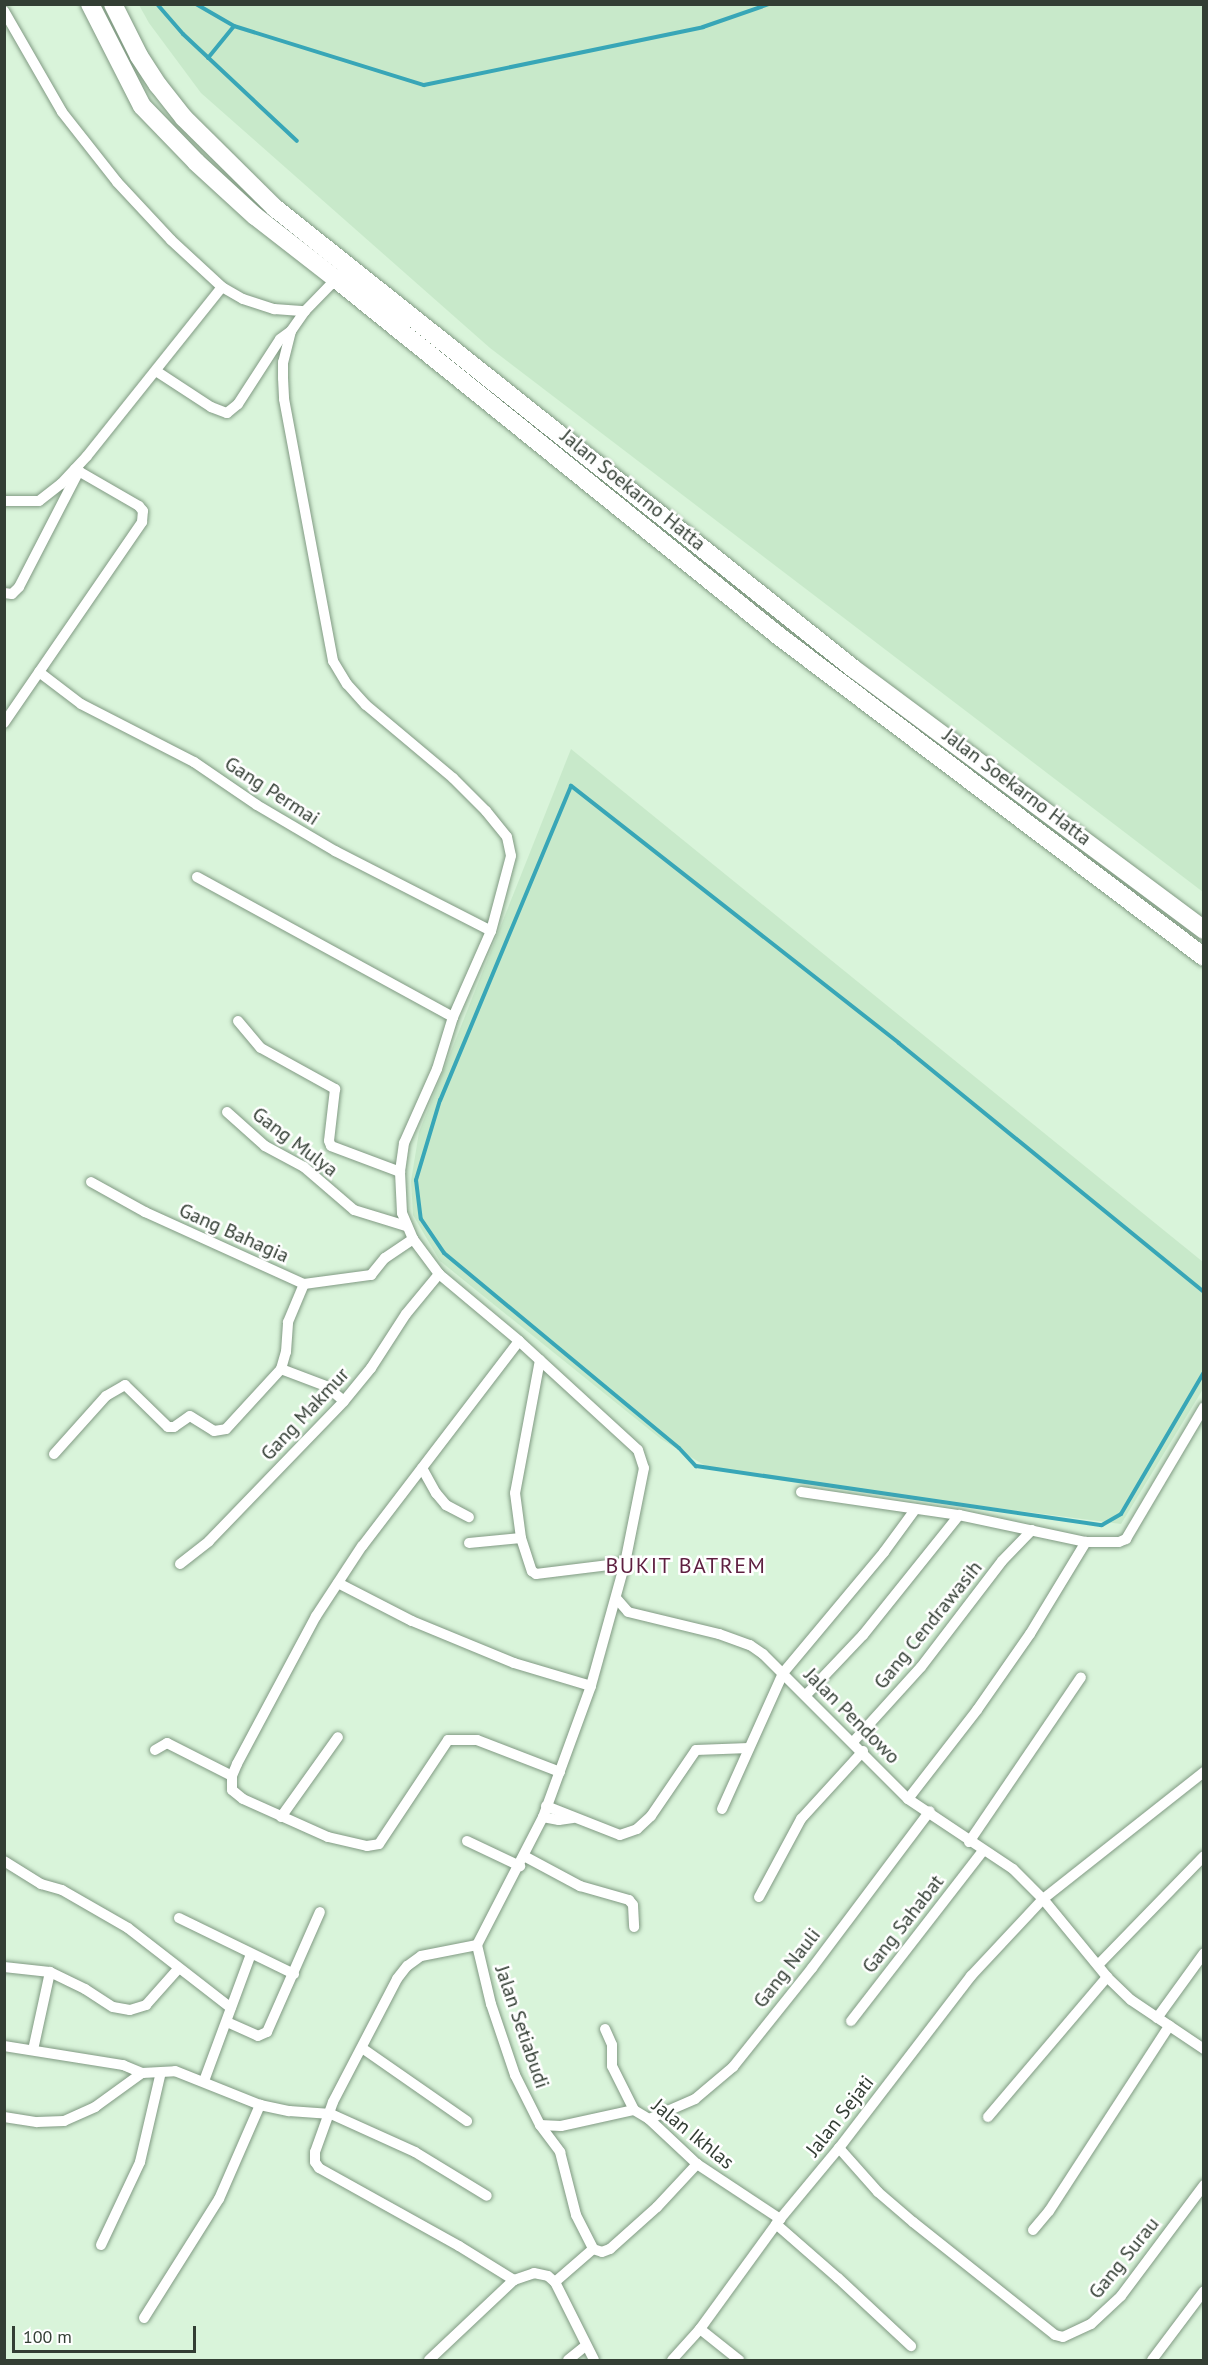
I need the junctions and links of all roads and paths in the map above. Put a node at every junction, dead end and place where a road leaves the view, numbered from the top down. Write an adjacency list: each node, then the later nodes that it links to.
1 (90, 4): 4 (highway, Jalan Soekarno Hatta)
2 (113, 4): 4 (highway, Jalan Soekarno Hatta)
3 (4, 11): 5 (street)
4 (342, 272): 6 (street); 15 (highway, Jalan Soekarno Hatta); 17 (highway, Jalan Soekarno Hatta)
5 (222, 286): 6 (street); 8 (street)
6 (305, 311): 7 (street)
7 (291, 331): 8 (street); 16 (street)
8 (156, 371): 9 (street)
9 (77, 470): 10 (street); 11 (street); 12 (street)
10 (4, 501)
11 (4, 593)
12 (39, 672): 13 (street); 16 (street, Gang Permai)
13 (4, 723)
14 (197, 877): 18 (street)
15 (1203, 930)
16 (491, 931): 18 (street)
17 (1203, 957)
18 (453, 1017): 21 (street)
19 (238, 1021): 21 (street)
20 (227, 1112): 23 (street, Gang Mulya)
21 (400, 1172): 23 (street)
22 (91, 1182): 26 (street, Gang Bahagia)
23 (406, 1226): 24 (street)
24 (412, 1239): 25 (street); 26 (street, Gang Bahagia)
25 (439, 1274): 27 (street); 30 (street, Gang Makmur)
26 (304, 1284): 29 (street)
27 (519, 1341): 28 (street); 33 (street)
28 (540, 1360): 39 (street); 42 (street)
29 (281, 1369): 30 (street); 32 (street)
30 (344, 1401): 43 (street, Gang Makmur)
31 (1203, 1407): 40 (street)
32 (54, 1454)
33 (422, 1468): 37 (street); 44 (street)
34 (801, 1492): 35 (street)
35 (914, 1511): 36 (street); 46 (street)
36 (959, 1515): 38 (street); 49 (street)
37 (469, 1516)
38 (1032, 1530): 40 (street); 51 (street, Gang Cendrawasih)
39 (521, 1538): 41 (street); 42 (street)
40 (1086, 1542): 58 (street)
41 (469, 1543)
42 (625, 1563): 45 (street)
43 (180, 1564)
44 (338, 1583): 48 (street); 57 (street)
45 (616, 1598): 46 (street, Jalan Pendowo); 48 (street)
46 (783, 1673): 49 (street, Jalan Pendowo); 52 (street)
47 (1081, 1677): 64 (street)
48 (591, 1686): 55 (street)
49 (806, 1695): 51 (street, Jalan Pendowo)
50 (338, 1737): 62 (street)
51 (853, 1742): 54 (street, Jalan Pendowo)
52 (749, 1748): 59 (street); 61 (street)
53 (155, 1750): 57 (street)
54 (863, 1751): 58 (street, Jalan Pendowo); 69 (street)
55 (560, 1772): 61 (street); 62 (street)
56 (1203, 1772): 70 (street)
57 (232, 1776): 62 (street)
58 (908, 1799): 60 (street, Jalan Pendowo)
59 (722, 1809)
60 (930, 1811): 64 (street, Jalan Pendowo); 101 (street, Gang Nauli)
61 (544, 1812): 68 (street)
62 (280, 1817)
63 (467, 1841): 68 (street)
64 (969, 1842): 65 (street, Jalan Pendowo)
65 (983, 1851): 70 (street, Jalan Pendowo); 85 (street, Gang Sahabat)
66 (1203, 1856): 77 (street)
67 (4, 1861): 79 (street)
68 (522, 1861): 73 (street); 74 (street)
69 (759, 1897)
70 (1043, 1899): 77 (street, Jalan Pendowo); 104 (street, Jalan Sejati)
71 (320, 1912): 81 (street)
72 (179, 1918): 76 (street)
73 (634, 1927)
74 (477, 1945): 90 (street); 103 (street, Jalan Setiabudi)
75 (1203, 1953): 84 (street)
76 (251, 1954): 81 (street); 83 (street)
77 (1098, 1965): 82 (street, Jalan Pendowo)
78 (4, 1967): 80 (street)
79 (178, 1970): 80 (street); 83 (street)
80 (50, 1972): 92 (street)
81 (294, 1974): 86 (street)
82 (1107, 1977): 84 (street, Jalan Pendowo); 100 (street)
83 (231, 2008): 86 (street)
84 (1157, 2018): 87 (street, Jalan Pendowo)
85 (851, 2021)
86 (227, 2022): 95 (street)
87 (1169, 2026): 91 (street, Jalan Pendowo); 109 (street)
88 (605, 2029): 97 (street)
89 (4, 2046): 92 (street)
90 (362, 2048): 98 (street); 102 (street)
91 (1203, 2049)
92 (33, 2050): 94 (street)
93 (161, 2072): 94 (street); 95 (street); 110 (street)
94 (142, 2073): 99 (street)
95 (204, 2081): 96 (street)
96 (260, 2105): 98 (street); 115 (street)
97 (634, 2110): 101 (street, Jalan Ikhlas); 103 (street, Jalan Ikhlas)
98 (331, 2114): 107 (street); 112 (street)
99 (4, 2117)
100 (988, 2117)
101 (649, 2119): 105 (street, Jalan Ikhlas)
102 (468, 2121)
103 (540, 2125): 111 (street, Jalan Setiabudi)
104 (839, 2148): 106 (street, Gang Surau); 108 (street, Jalan Sejati)
105 (697, 2164): 108 (street, Jalan Ikhlas); 111 (street)
106 (1203, 2185)
107 (487, 2196)
108 (778, 2222): 116 (street, Jalan Sejati); 118 (street, Jalan Ikhlas)
109 (1033, 2230)
110 (101, 2245)
111 (593, 2249): 113 (street)
112 (514, 2280): 113 (street); 119 (street)
113 (555, 2283): 117 (street)
114 (1203, 2291): 124 (street)
115 (144, 2318)
116 (700, 2329): 122 (street, Jalan Sejati); 123 (street)
117 (585, 2346): 120 (street); 121 (street)
118 (910, 2346)
119 (429, 2361)
120 (568, 2361)
121 (594, 2361)
122 (672, 2361)
123 (739, 2361)
124 (1152, 2361)

